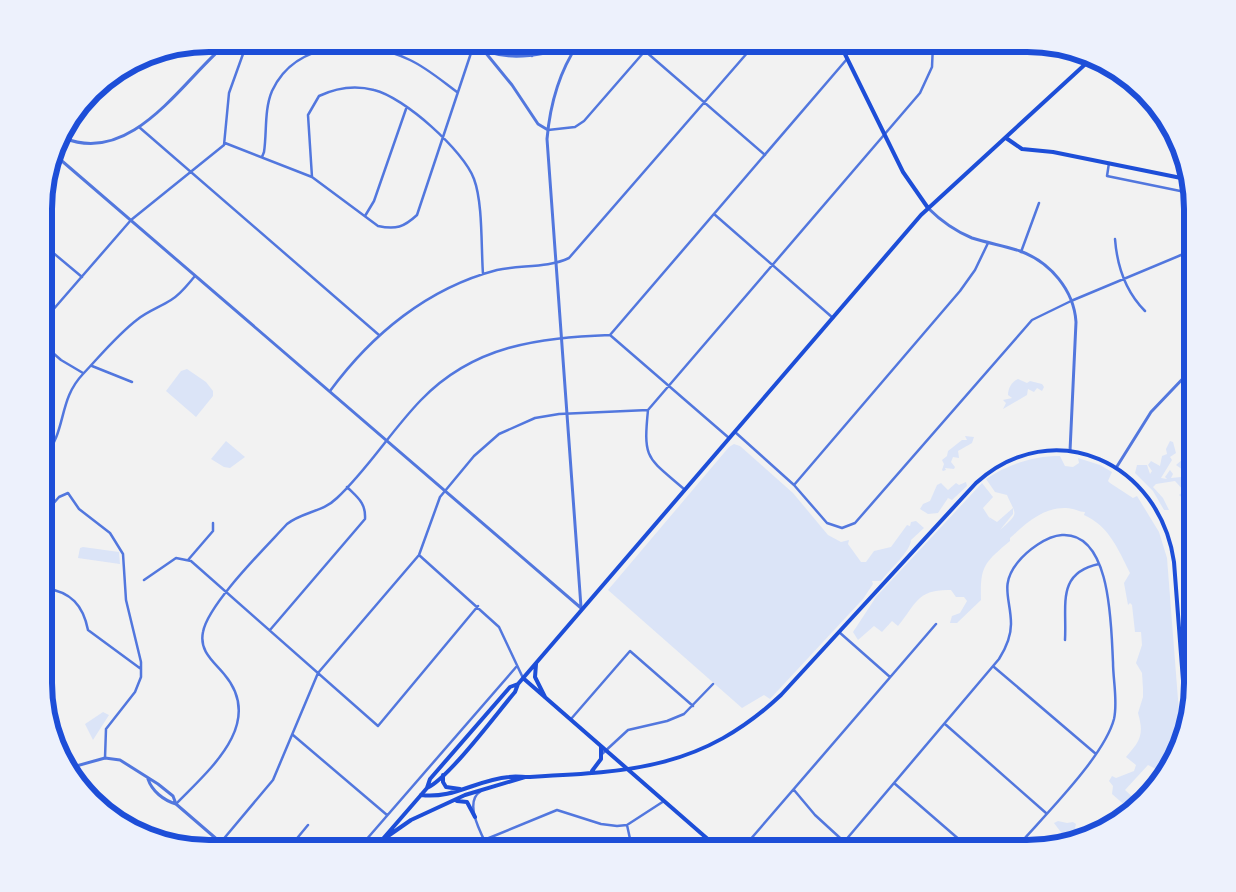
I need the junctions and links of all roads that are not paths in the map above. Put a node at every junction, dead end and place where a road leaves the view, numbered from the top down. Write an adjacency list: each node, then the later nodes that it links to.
1 (217, 52): 22 (street)
2 (242, 52): 28 (street)
3 (318, 52): 30 (street)
4 (391, 52): 19 (street)
5 (471, 52): 19 (street)
6 (485, 52): 23 (street)
7 (492, 52): 16 (street)
8 (534, 52): 16 (street)
9 (545, 52): 16 (street)
10 (573, 52): 23 (street)
11 (644, 53): 23 (street)
12 (647, 53): 20 (street)
13 (748, 53): 20 (street)
14 (845, 53): 17 (main road)
15 (933, 53): 24 (street)
16 (532, 56)
17 (848, 58): 24 (main road); 29 (street)
18 (1086, 64): 26 (main road)
19 (457, 92): 25 (street)
20 (705, 102): 29 (street); 47 (street)
21 (406, 109): 25 (street); 34 (street); 40 (street)
22 (139, 127): 27 (street); 33 (street)
23 (548, 130): 47 (street)
24 (885, 135): 38 (main road); 48 (street)
25 (443, 136): 40 (street); 49 (street)
26 (1006, 138): 32 (main road); 38 (main road)
27 (69, 140)
28 (225, 143): 30 (street); 33 (street)
29 (765, 155): 39 (street)
30 (262, 157): 34 (street)
31 (61, 160): 41 (street)
32 (1109, 164): 35 (main road); 36 (street)
33 (192, 172): 41 (street); 57 (street)
34 (312, 177): 40 (street)
35 (1180, 178)
36 (1182, 191)
37 (1039, 203): 45 (street)
38 (928, 208): 43 (street); 56 (main road)
39 (714, 214): 48 (street); 58 (street)
40 (365, 216)
41 (131, 220): 50 (street); 51 (street)
42 (1115, 239): 52 (street)
43 (988, 242): 45 (street); 75 (street)
44 (52, 252): 51 (street)
45 (1021, 252): 53 (street)
46 (1183, 254): 52 (street)
47 (556, 262): 49 (street); 59 (street)
48 (773, 266): 56 (street); 65 (street)
49 (483, 274): 57 (street)
50 (196, 276): 61 (street); 66 (street)
51 (82, 277): 54 (street)
52 (1124, 278): 53 (street); 55 (street)
53 (1071, 300): 73 (street); 75 (street)
54 (52, 311)
55 (1145, 311)
56 (833, 318): 69 (main road)
57 (379, 335): 66 (street)
58 (610, 335): 59 (street); 65 (street)
59 (561, 338): 68 (street); 71 (street)
60 (52, 352): 62 (street)
61 (92, 366): 62 (street); 64 (street)
62 (83, 373): 72 (street)
63 (1183, 378): 74 (street)
64 (132, 382)
65 (668, 386): 67 (street); 70 (street)
66 (330, 391): 71 (street)
67 (648, 410): 68 (street); 78 (street)
68 (566, 413): 77 (street); 88 (street)
69 (734, 432): 70 (main road); 75 (street)
70 (729, 438): 78 (main road)
71 (387, 440): 76 (street); 77 (street)
72 (52, 447)
73 (1070, 451): 74 (main road); 91 (main road)
74 (1116, 468): 99 (main road)
75 (794, 485)
76 (347, 487): 86 (street); 90 (street)
77 (444, 489): 81 (street); 88 (street)
78 (684, 489): 88 (main road)
79 (53, 504): 96 (street)
80 (213, 524): 82 (street)
81 (419, 555): 87 (street); 97 (street)
82 (188, 560): 84 (street); 86 (street)
83 (1099, 564): 92 (street); 95 (street); 109 (street)
84 (144, 580)
85 (53, 591): 96 (street)
86 (226, 592): 90 (street); 125 (street)
87 (478, 606): 94 (street); 97 (street)
88 (581, 608): 93 (main road)
89 (936, 624): 98 (street)
90 (270, 630): 97 (street)
91 (839, 632): 98 (street); 112 (main road)
92 (1065, 640)
93 (536, 662): 100 (main road); 103 (main road)
94 (518, 666): 100 (street); 127 (street)
95 (994, 666): 106 (street); 109 (street)
96 (141, 669): 110 (street)
97 (318, 673): 107 (street)
98 (890, 677): 121 (street)
99 (1183, 677)
100 (523, 678): 101 (main road); 103 (main road)
101 (518, 684): 114 (main road); 118 (main road)
102 (713, 684): 104 (street)
103 (548, 700): 105 (main road)
104 (693, 706): 105 (street); 108 (street)
105 (570, 720): 108 (main road)
106 (945, 724): 117 (street); 126 (street)
107 (293, 735): 127 (street); 133 (street)
108 (604, 752): 112 (main road); 113 (main road)
109 (1096, 754): 126 (street)
110 (105, 758): 111 (street); 116 (street)
111 (77, 766)
112 (628, 770): 113 (main road); 123 (main road)
113 (590, 772): 115 (main road)
114 (443, 775): 118 (main road); 119 (main road)
115 (527, 777): 119 (main road); 120 (main road)
116 (148, 779): 125 (street); 125 (street)
117 (894, 783): 142 (street); 143 (street)
118 (427, 788): 122 (main road)
119 (462, 789): 122 (main road)
120 (484, 790): 124 (main road); 128 (street)
121 (794, 790): 140 (street); 141 (street)
122 (421, 795): 131 (main road)
123 (664, 801): 130 (street); 139 (main road)
124 (450, 802): 128 (main road); 131 (main road)
125 (176, 804): 132 (street)
126 (1046, 813): 144 (street)
127 (387, 816): 135 (street)
128 (475, 817): 137 (street)
129 (308, 825): 134 (street)
130 (627, 825): 136 (street); 138 (street)
131 (384, 838)
132 (217, 839)
133 (223, 839)
134 (296, 839)
135 (367, 839)
136 (486, 839)
137 (484, 840)
138 (630, 840)
139 (708, 840)
140 (750, 840)
141 (842, 840)
142 (846, 840)
143 (961, 840)
144 (1023, 840)

